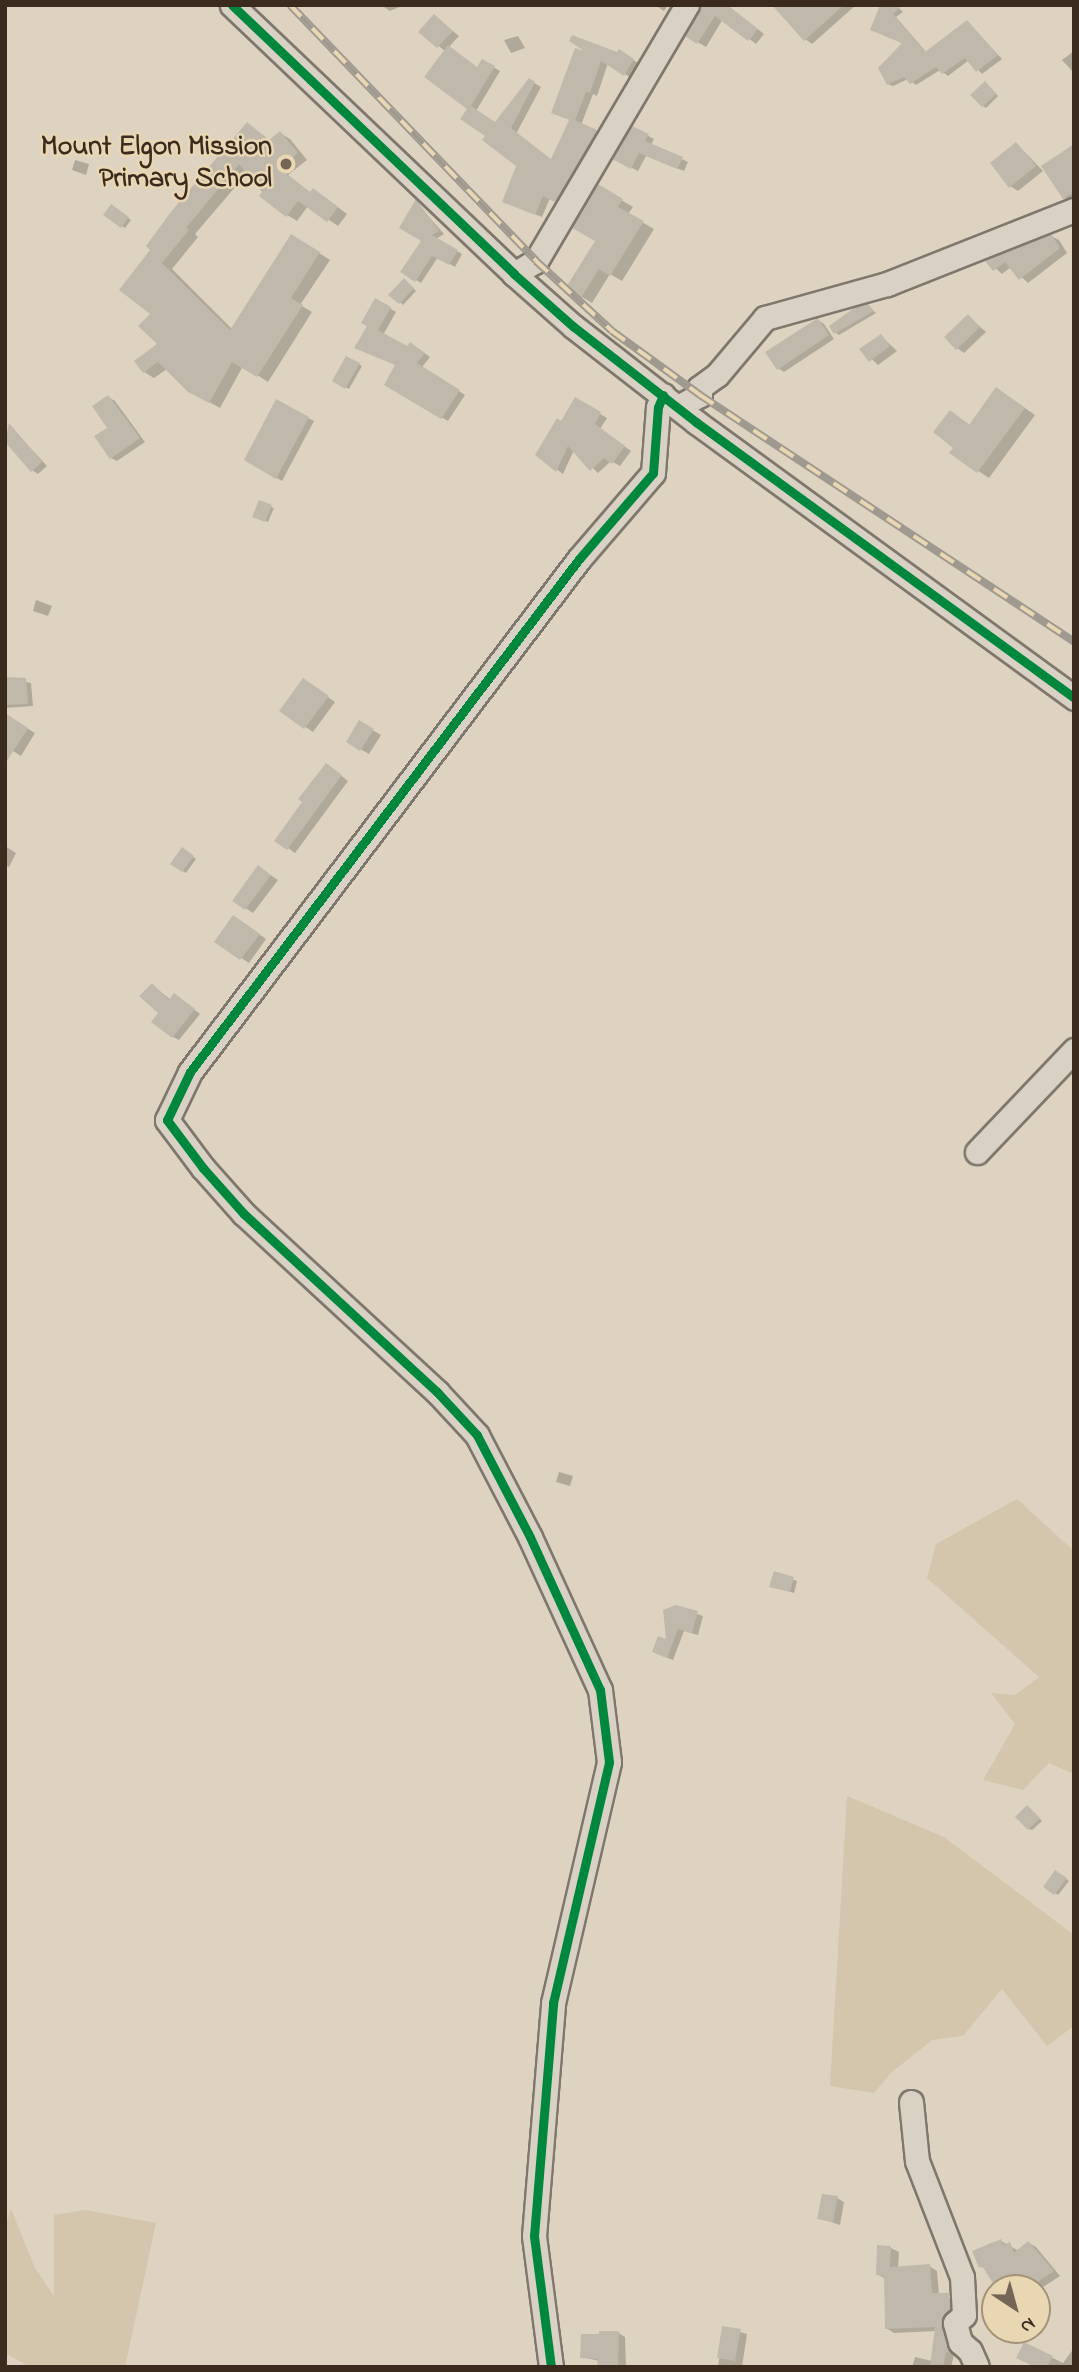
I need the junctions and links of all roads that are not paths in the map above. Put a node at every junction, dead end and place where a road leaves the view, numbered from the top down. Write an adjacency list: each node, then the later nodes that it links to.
1 (232, 5): 4 (street)
2 (687, 5): 4 (street)
3 (1074, 210): 5 (street)
4 (514, 274): 5 (street)
5 (671, 401): 6 (street); 10 (street)
6 (1074, 698)
7 (1074, 1050): 8 (street)
8 (977, 1152)
9 (911, 2102): 11 (street)
10 (551, 2367)
11 (977, 2367)

